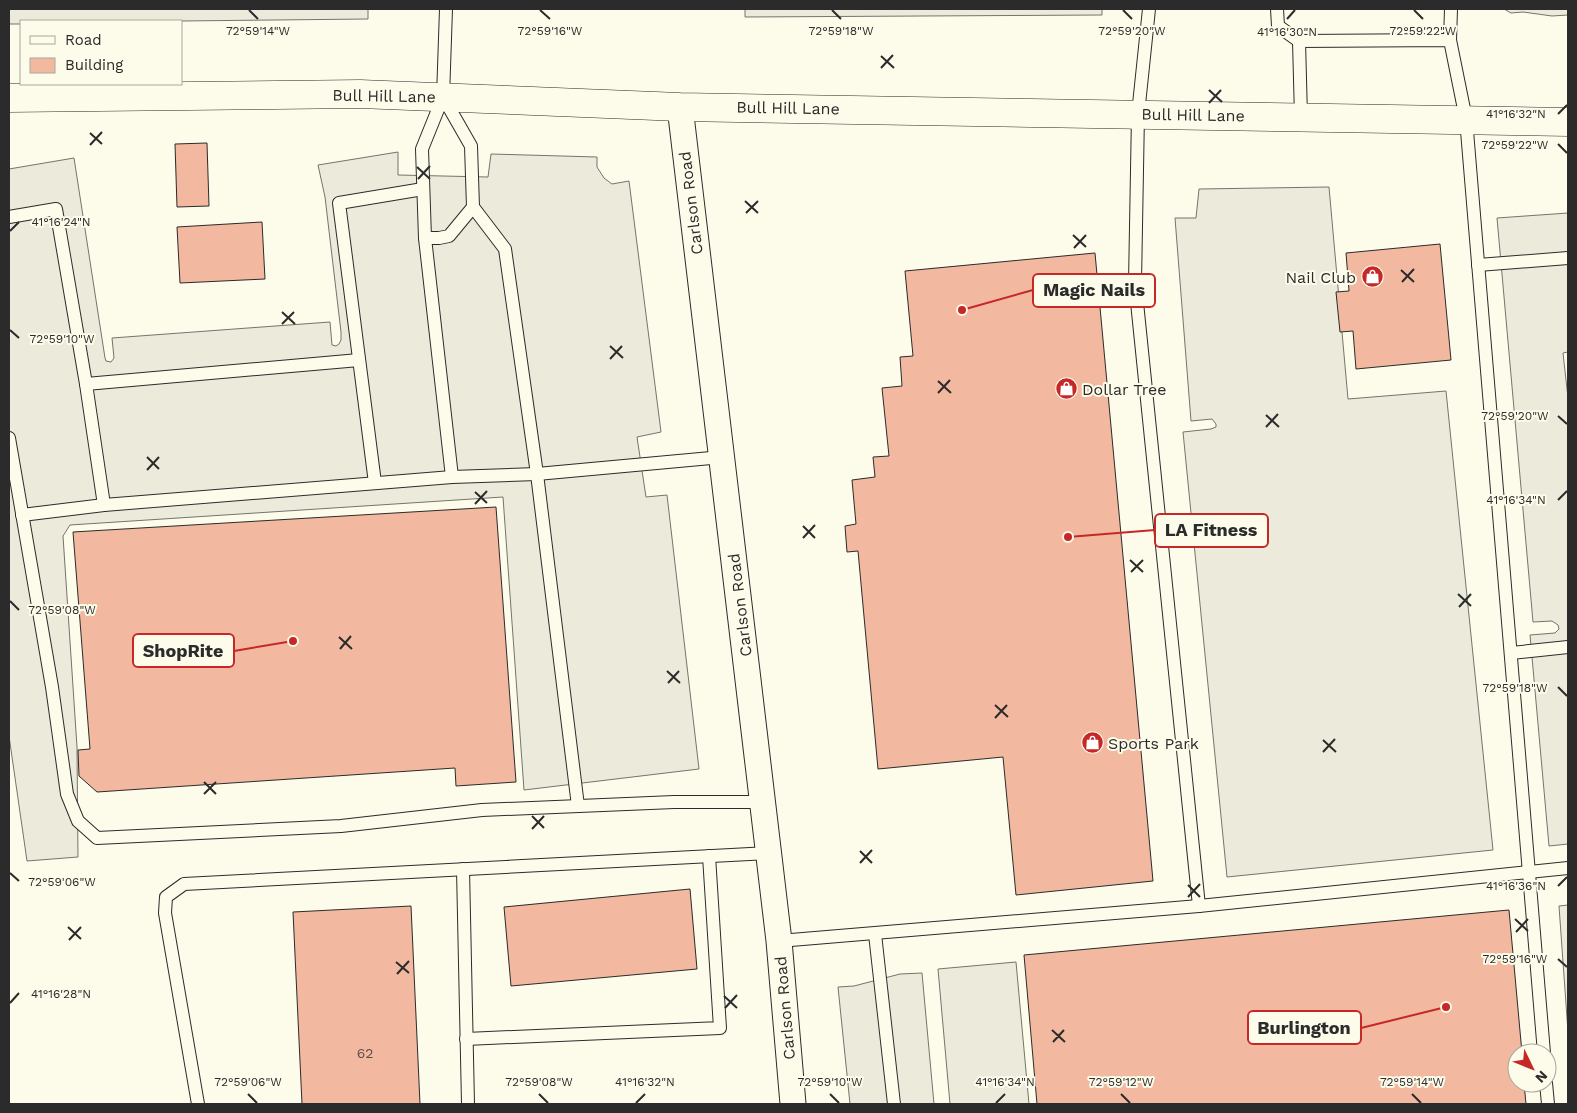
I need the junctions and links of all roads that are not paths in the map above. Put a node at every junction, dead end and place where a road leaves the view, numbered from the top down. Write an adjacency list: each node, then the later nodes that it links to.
1 (446, 9): 7 (lane)
2 (1149, 9): 10 (lane)
3 (1277, 9): 6 (lane)
4 (1451, 9): 5 (lane)
5 (1450, 40): 6 (lane); 12 (lane)
6 (1298, 41): 11 (lane)
7 (443, 97): 8 (main road, Bull Hill Lane); 9 (main road, Bull Hill Lane); 14 (lane); 15 (lane)
8 (9, 98)
9 (680, 107): 10 (main road, Bull Hill Lane); 23 (street, Carlson Road)
10 (1138, 114): 11 (main road, Bull Hill Lane); 38 (lane)
11 (1301, 116): 12 (main road, Bull Hill Lane)
12 (1466, 119): 13 (main road, Bull Hill Lane); 19 (lane)
13 (1568, 122)
14 (424, 189): 17 (lane); 20 (lane)
15 (473, 207): 17 (lane); 24 (lane)
16 (9, 217): 21 (lane)
17 (425, 238): 25 (lane)
18 (1568, 258): 19 (lane)
19 (1478, 265): 30 (lane)
20 (359, 360): 21 (lane); 26 (lane)
21 (86, 384): 27 (lane)
22 (9, 438): 28 (lane)
23 (722, 457): 24 (lane); 31 (street, Carlson Road)
24 (537, 474): 25 (lane); 32 (lane)
25 (452, 477): 26 (lane)
26 (375, 483): 27 (lane)
27 (104, 505): 28 (lane)
28 (22, 515): 32 (lane)
29 (1568, 646): 30 (lane)
30 (1511, 653): 37 (lane)
31 (763, 802): 32 (lane); 33 (street, Carlson Road)
32 (578, 806)
33 (769, 853): 34 (lane); 40 (street, Carlson Road)
34 (708, 856): 36 (lane); 41 (lane)
35 (1568, 868): 37 (lane)
36 (462, 869): 41 (lane); 43 (lane)
37 (1529, 872): 38 (lane); 42 (lane)
38 (1198, 906): 39 (lane)
39 (875, 934): 40 (lane); 46 (lane)
40 (779, 941): 45 (street, Carlson Road)
41 (466, 1039): 44 (lane)
42 (1543, 1043)
43 (198, 1104)
44 (468, 1104)
45 (793, 1104)
46 (894, 1104)

